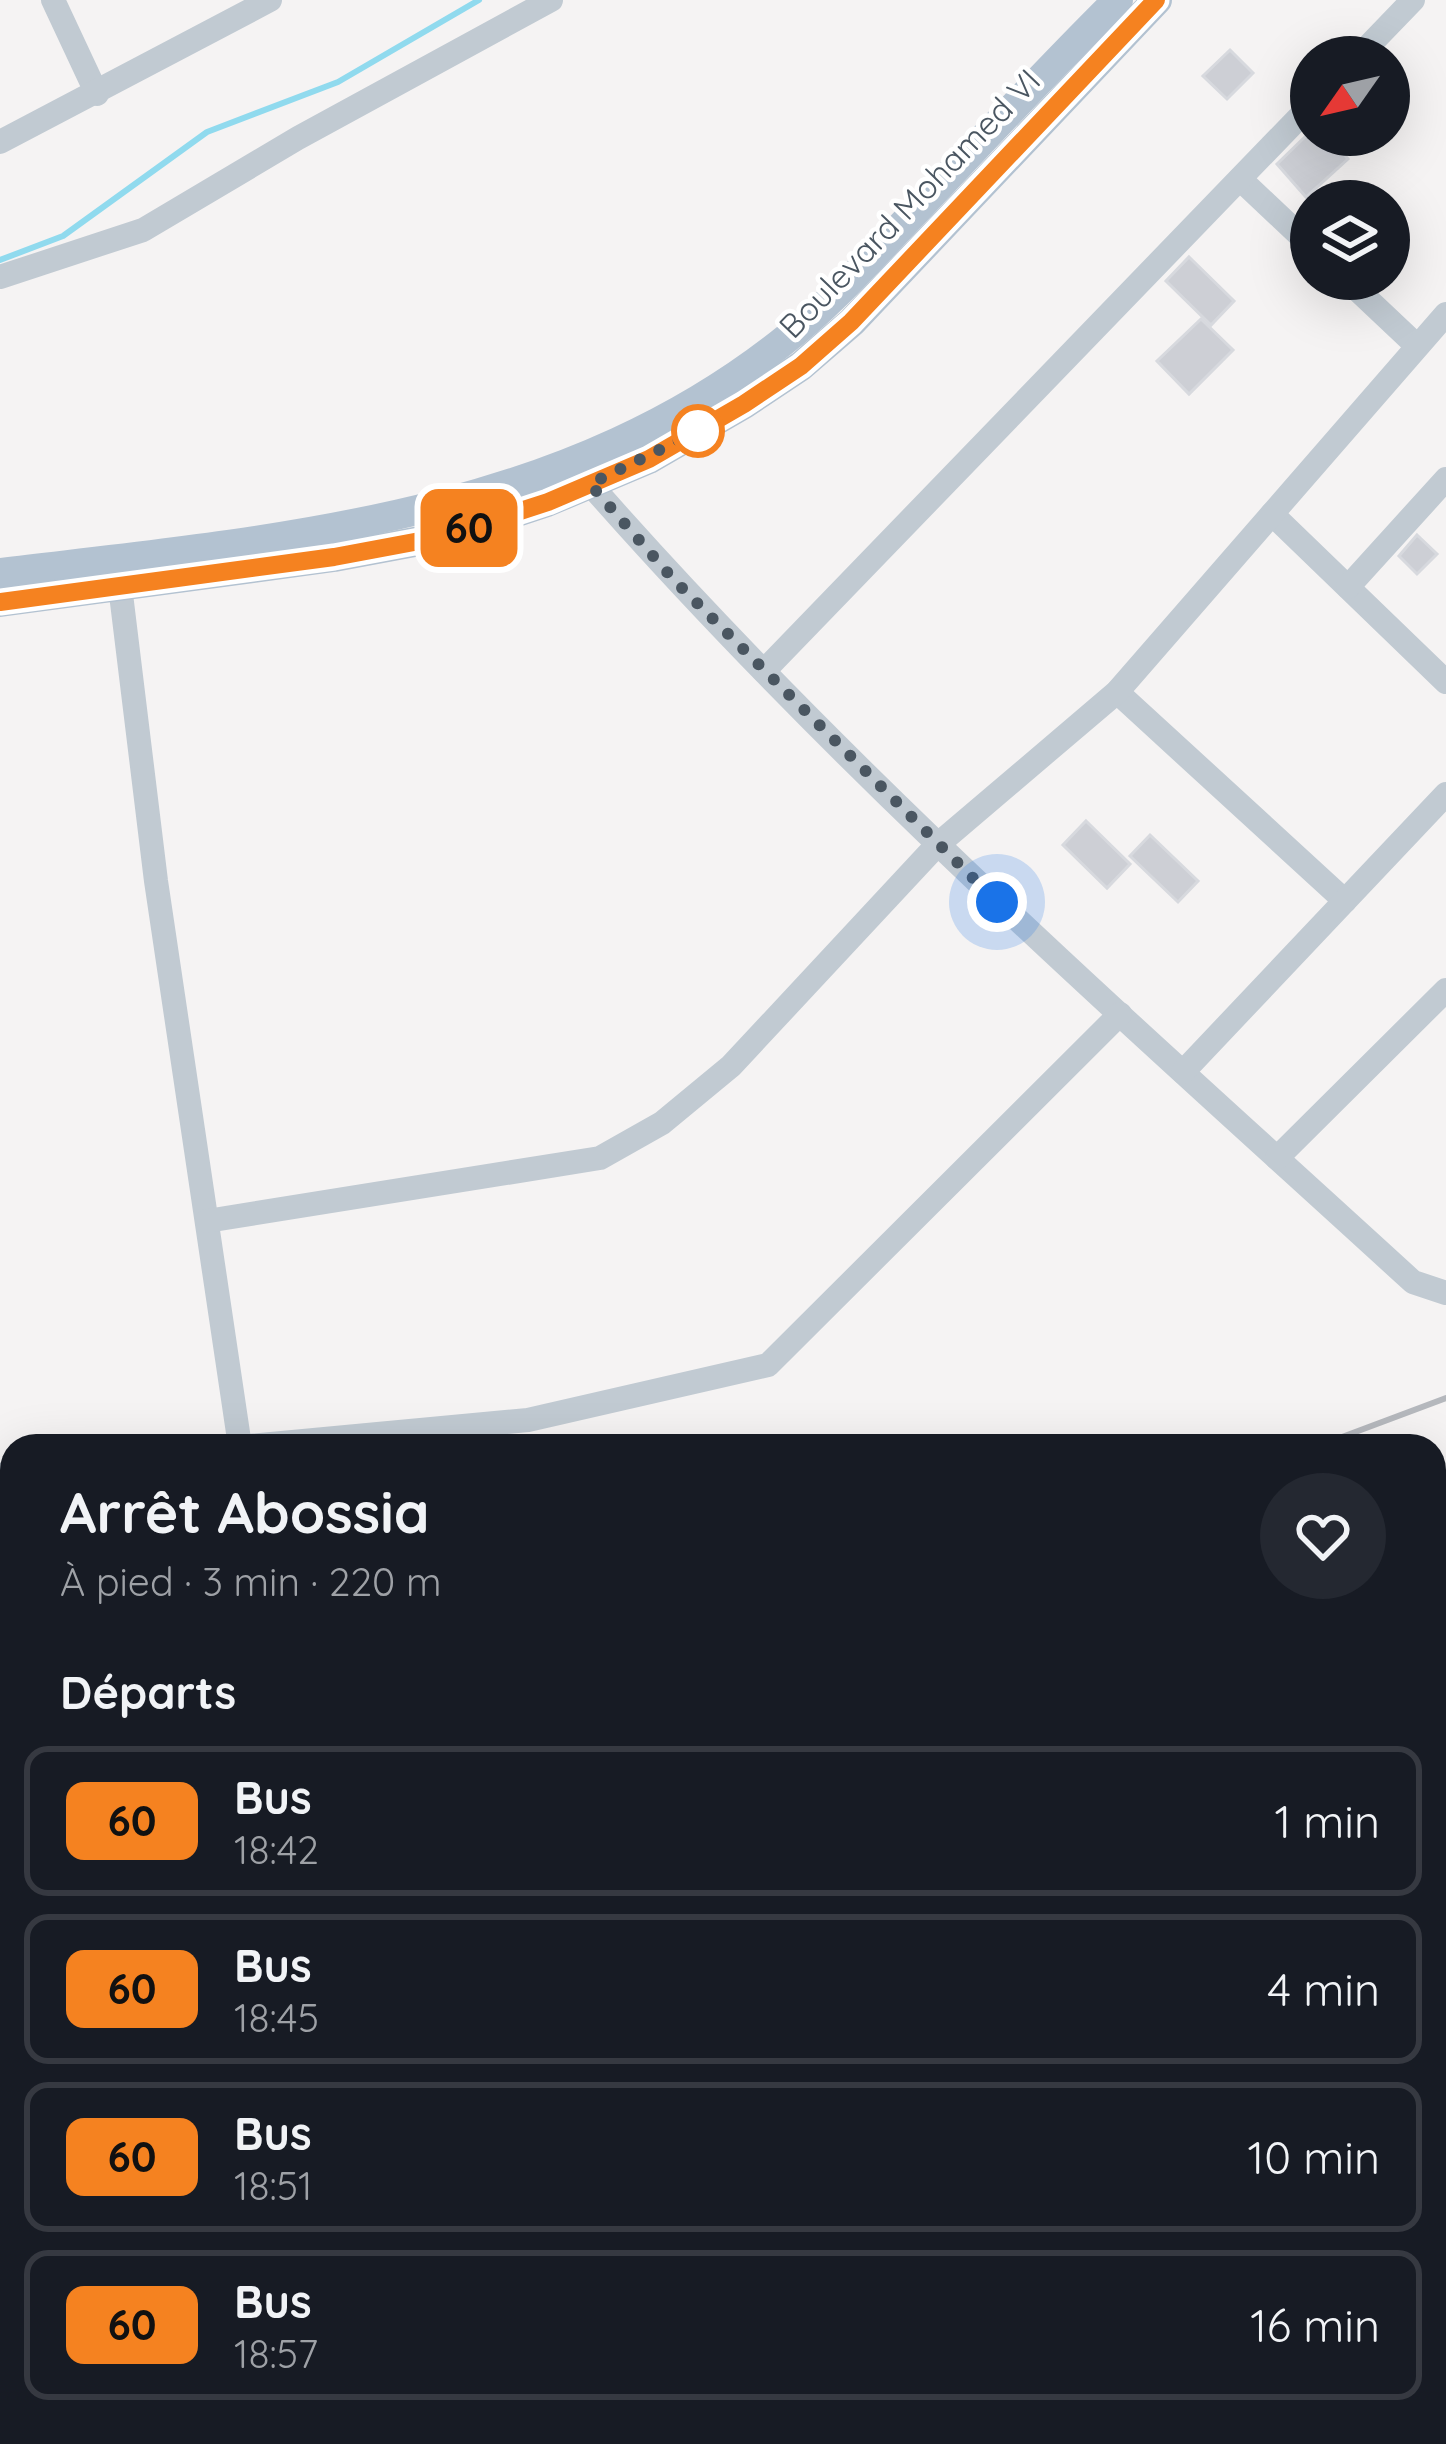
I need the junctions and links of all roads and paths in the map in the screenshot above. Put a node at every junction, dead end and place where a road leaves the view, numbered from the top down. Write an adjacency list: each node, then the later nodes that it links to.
1 (53, 0): 8 (street)
2 (270, 0): 8 (street)
3 (551, 0): 13 (street)
4 (1118, 0): 20 (main road, Boulevard Mohamed VI)
5 (1156, 0): 18 (main road, Boulevard Mohamed VI)
6 (1413, 0): 7 (street)
7 (1378, 36)
8 (97, 94): 10 (street)
9 (1290, 127): 11 (street)
10 (0, 142)
11 (1240, 178): 12 (street); 24 (street)
12 (1290, 226)
13 (0, 277)
14 (1368, 300): 16 (street)
15 (1446, 314): 16 (street)
16 (1417, 346): 19 (street)
17 (1446, 479): 22 (street)
18 (590, 484): 21 (main road, Boulevard Mohamed VI); 24 (street)
19 (1272, 514): 22 (street); 26 (street)
20 (0, 573)
21 (120, 586): 23 (main road, Boulevard Mohamed VI); 34 (street)
22 (1348, 587): 25 (street)
23 (0, 602)
24 (764, 671): 28 (street)
25 (1446, 682)
26 (1117, 692): 28 (street); 29 (street)
27 (1446, 794): 29 (street)
28 (936, 846): 31 (street); 34 (street)
29 (1345, 902): 32 (street)
30 (1446, 990): 33 (street)
31 (1120, 1014): 32 (street); 37 (street)
32 (1183, 1072): 33 (street)
33 (1277, 1158): 35 (street)
34 (207, 1221): 36 (street)
35 (1446, 1293)
36 (242, 1434)
37 (376, 1434)

